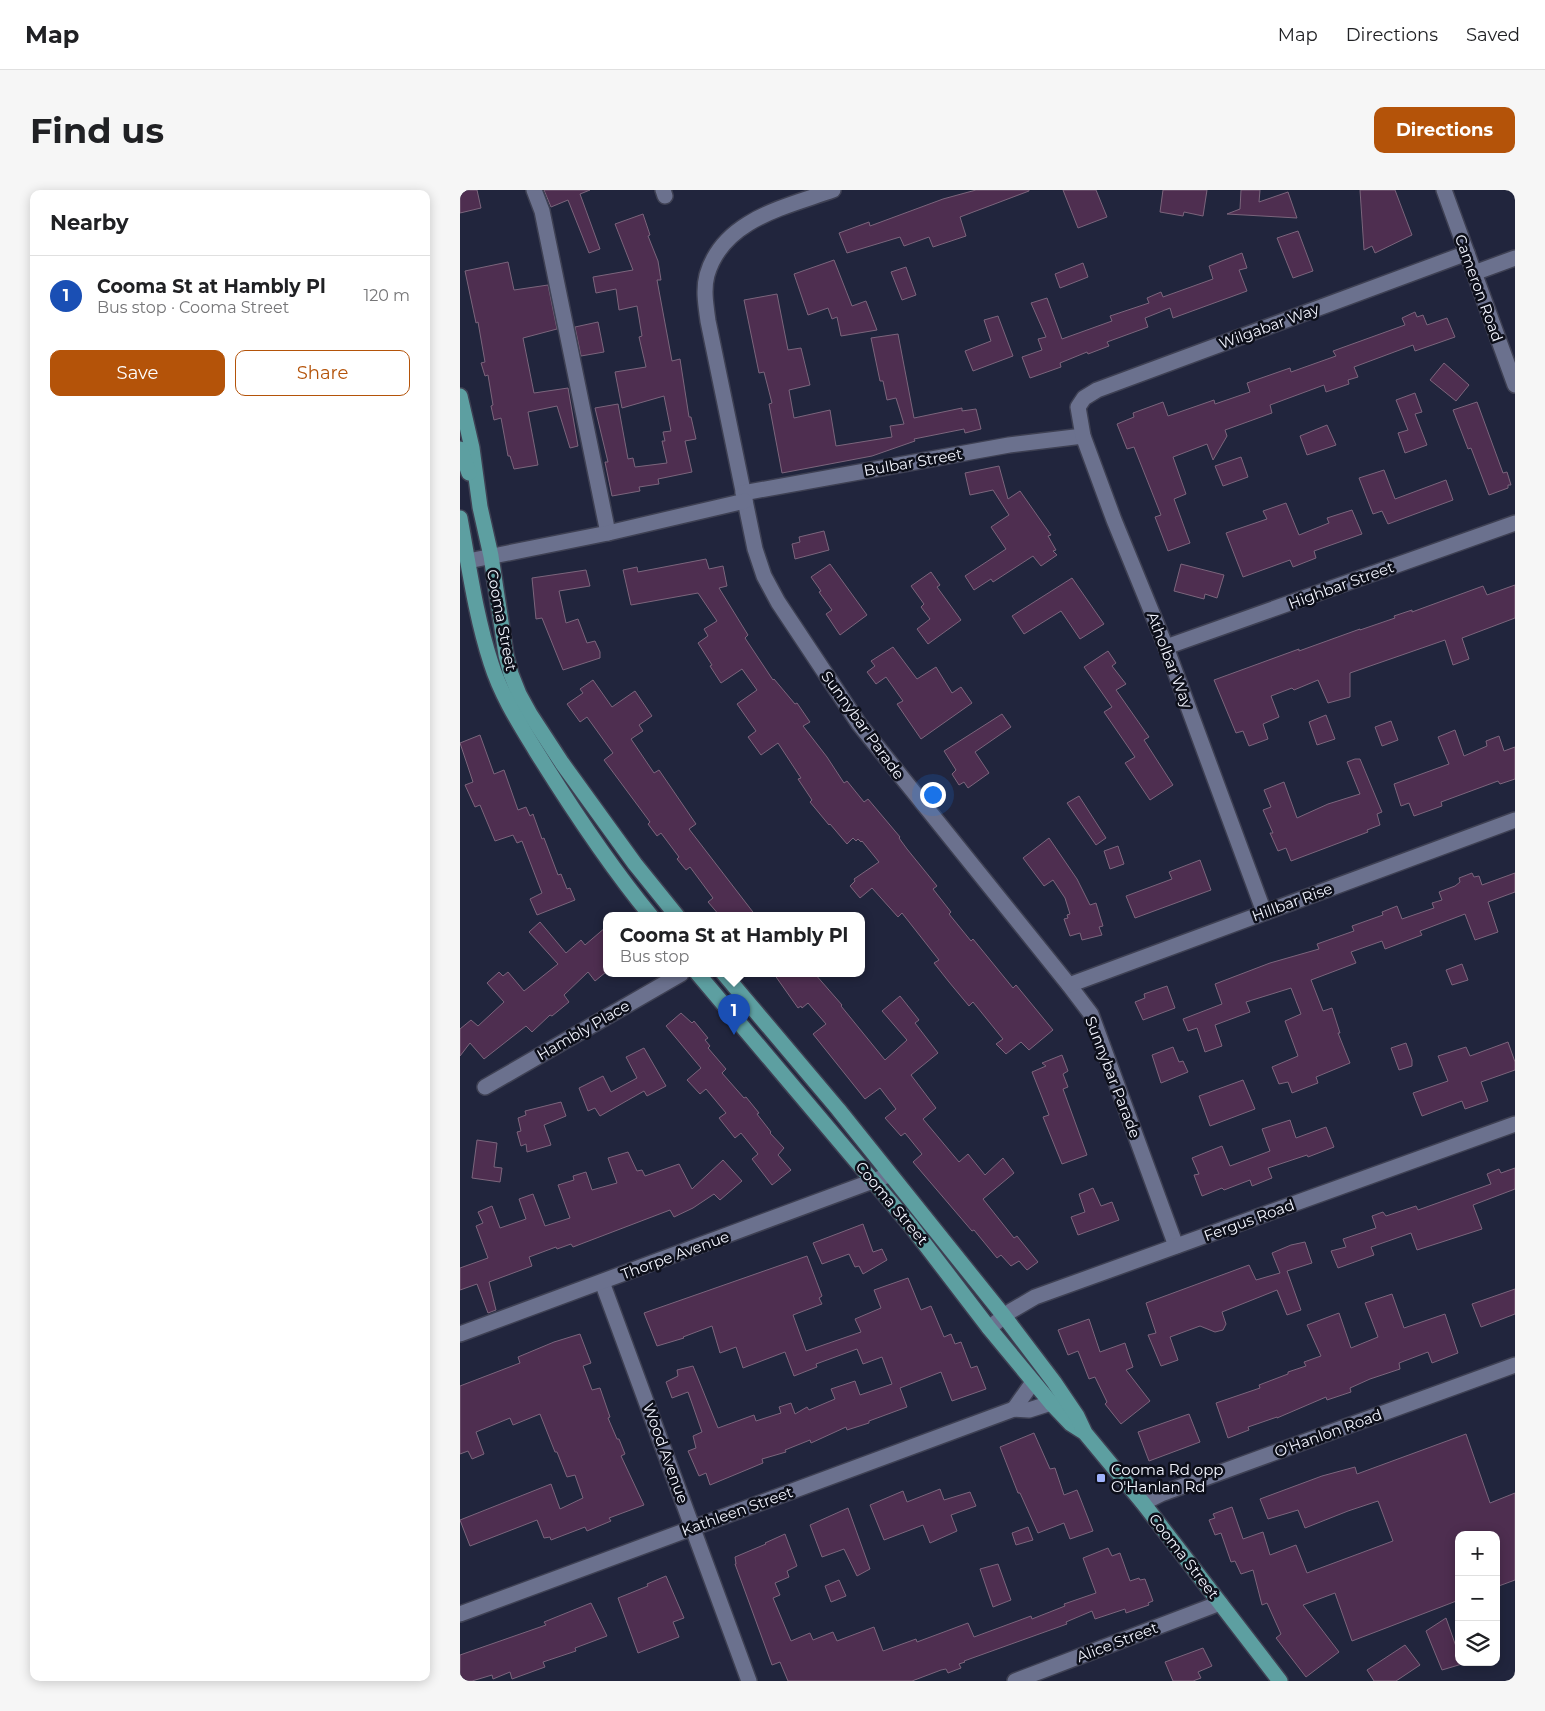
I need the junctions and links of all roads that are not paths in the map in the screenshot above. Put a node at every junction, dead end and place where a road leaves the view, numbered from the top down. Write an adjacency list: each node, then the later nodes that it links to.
1 (534, 190): 16 (street)
2 (833, 190): 12 (street, Sunnybar Parade)
3 (1444, 190): 4 (street, Cameron Road)
4 (1467, 253): 6 (street, Cameron Road); 9 (street, Wilgabar Way)
5 (1515, 258): 6 (street)
6 (1474, 273): 7 (street, Cameron Road)
7 (1515, 385)
8 (460, 396): 13 (main road, Cooma Street)
9 (1078, 408): 10 (street, Atholbar Way)
10 (1083, 436): 12 (street, Bulbar Street); 19 (street, Atholbar Way)
11 (460, 449): 13 (main road)
12 (744, 497): 16 (street, Bulbar Street); 27 (street, Sunnybar Parade)
13 (480, 507): 17 (main road, Cooma Street)
14 (460, 518): 18 (main road, Cooma Street)
15 (1515, 523): 19 (street, Highbar Street)
16 (608, 533): 17 (street, Bulbar Street)
17 (490, 556): 18 (street, Bulbar Street); 22 (main road, Cooma Street)
18 (468, 561): 21 (main road, Cooma Street)
19 (1166, 647): 23 (street, Atholbar Way)
20 (1515, 820): 23 (street, Hillbar Rise)
21 (648, 912)
22 (674, 912)
23 (1264, 912): 27 (street, Hillbar Rise)
24 (676, 977): 28 (street, Hambly Place)
25 (701, 977): 31 (main road, Cooma Street)
26 (727, 977): 30 (main road, Cooma Street)
27 (1069, 985): 32 (street, Sunnybar Parade)
28 (485, 1087)
29 (1515, 1124): 32 (street, Fergus Road)
30 (889, 1175): 31 (street, Thorpe Avenue); 34 (main road, Cooma Street)
31 (873, 1181): 33 (street, Thorpe Avenue); 35 (main road, Cooma Street)
32 (1176, 1246): 34 (street, Fergus Road)
33 (602, 1282): 36 (street, Thorpe Avenue); 43 (street, Wood Avenue)
34 (1004, 1316): 35 (street, Fergus Road); 41 (main road, Cooma Street)
35 (989, 1328): 38 (main road, Cooma Street)
36 (460, 1334)
37 (1515, 1365): 42 (street, O'Hanlon Road)
38 (1033, 1382): 39 (main road, Cooma Street); 40 (street)
39 (1051, 1403): 40 (street, Kathleen Street); 41 (main road, Cooma Street)
40 (1014, 1409): 43 (street, Kathleen Street)
41 (1085, 1433): 42 (main road, Cooma Street)
42 (1142, 1503): 44 (main road, Cooma Street)
43 (693, 1527): 45 (street, Kathleen Street); 46 (street, Wood Avenue)
44 (1220, 1603): 47 (street, Alice Street); 48 (main road, Cooma Street)
45 (460, 1614)
46 (749, 1681)
47 (1015, 1681)
48 (1280, 1681)

